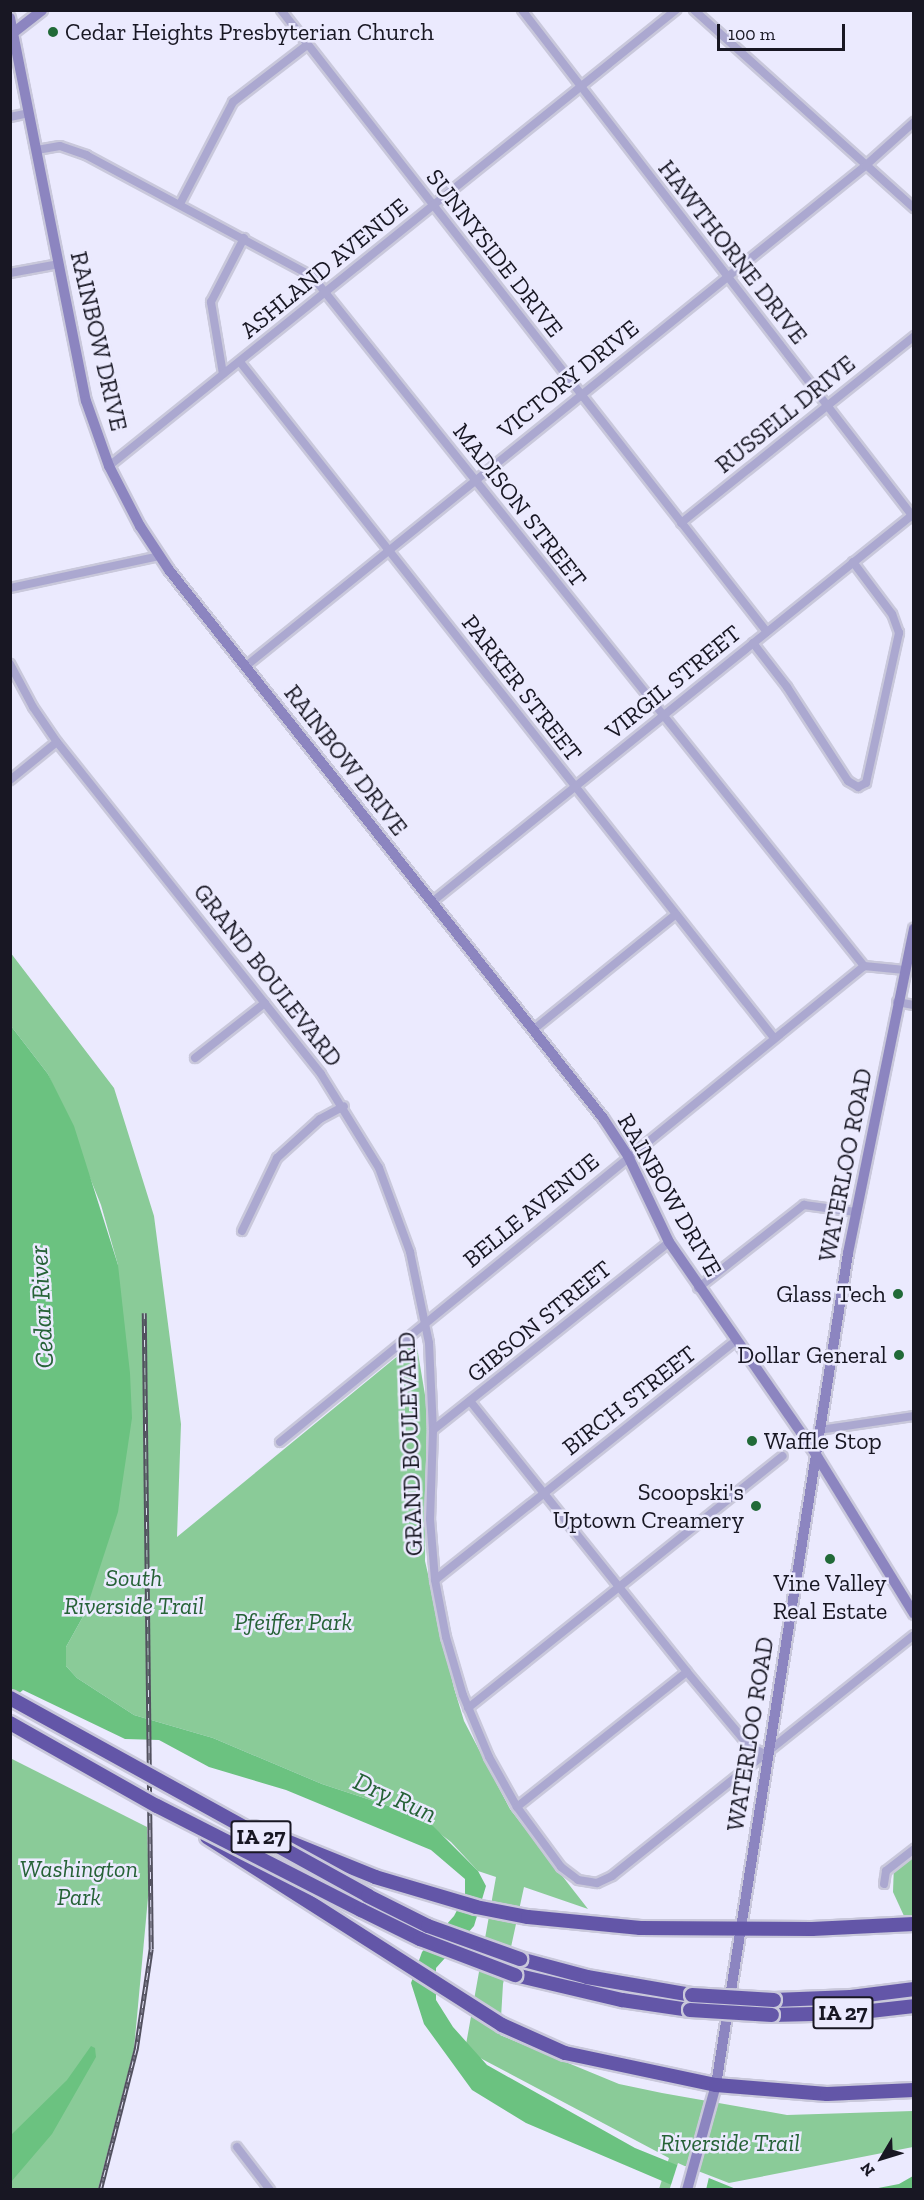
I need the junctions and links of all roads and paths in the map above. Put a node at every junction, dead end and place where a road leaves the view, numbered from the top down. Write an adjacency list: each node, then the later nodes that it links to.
1 (42, 10): 7 (main road)
2 (281, 10): 8 (street, SUNNYSIDE DRIVE)
3 (522, 10): 9 (street, HAWTHORNE DRIVE)
4 (676, 10): 9 (street, ASHLAND AVENUE)
5 (694, 10): 14 (street)
6 (10, 18): 7 (main road, RAINBOW DRIVE)
7 (13, 33): 10 (main road, RAINBOW DRIVE)
8 (308, 45): 15 (street); 16 (street, SUNNYSIDE DRIVE)
9 (581, 87): 16 (street, ASHLAND AVENUE); 21 (street, HAWTHORNE DRIVE)
10 (29, 113): 11 (street); 13 (main road, RAINBOW DRIVE)
11 (10, 117)
12 (914, 122): 14 (street, VICTORY DRIVE)
13 (37, 150): 15 (street, MADISON STREET); 19 (main road, RAINBOW DRIVE)
14 (865, 166): 17 (street); 21 (street, VICTORY DRIVE)
15 (180, 204): 18 (street, MADISON STREET)
16 (433, 206): 22 (street, ASHLAND AVENUE); 26 (street, SUNNYSIDE DRIVE)
17 (914, 208)
18 (244, 238): 22 (street, MADISON STREET); 25 (street)
19 (59, 264): 20 (street); 28 (main road, RAINBOW DRIVE)
20 (10, 273)
21 (727, 276): 26 (street, VICTORY DRIVE); 27 (street, HAWTHORNE DRIVE)
22 (327, 291): 24 (street, ASHLAND AVENUE); 29 (street, MADISON STREET)
23 (914, 336): 27 (street, RUSSELL DRIVE)
24 (240, 362): 25 (street, ASHLAND AVENUE); 32 (street, PARKER STREET)
25 (223, 375): 28 (street, ASHLAND AVENUE)
26 (581, 394): 29 (street, VICTORY DRIVE); 31 (street, SUNNYSIDE DRIVE)
27 (827, 406): 30 (street, HAWTHORNE DRIVE); 31 (street, RUSSELL DRIVE)
28 (109, 466): 33 (main road, RAINBOW DRIVE)
29 (475, 480): 32 (street, VICTORY DRIVE); 40 (street, MADISON STREET)
30 (912, 517): 34 (street, VIRGIL STREET)
31 (681, 523): 36 (street, SUNNYSIDE DRIVE)
32 (388, 550): 39 (street, VICTORY DRIVE); 43 (street, PARKER STREET)
33 (159, 556): 35 (street); 39 (main road, RAINBOW DRIVE)
34 (853, 562): 36 (street, VIRGIL STREET); 37 (street)
35 (10, 588)
36 (767, 632): 37 (street, VIRGIL STREET)
37 (753, 643): 40 (street, VIRGIL STREET)
38 (10, 664): 41 (street, GRAND BOULEVARD)
39 (246, 666): 44 (main road, RAINBOW DRIVE)
40 (663, 716): 43 (street, VIRGIL STREET); 47 (street, MADISON STREET)
41 (57, 742): 42 (street); 50 (street, GRAND BOULEVARD)
42 (10, 780)
43 (575, 787): 44 (street, VIRGIL STREET); 45 (street, PARKER STREET)
44 (432, 902): 52 (main road, RAINBOW DRIVE)
45 (676, 914): 52 (street); 53 (street, PARKER STREET)
46 (914, 929): 48 (main road, WATERLOO ROAD)
47 (864, 966): 48 (street); 53 (street, BELLE AVENUE)
48 (905, 970): 49 (main road, WATERLOO ROAD)
49 (897, 1002): 51 (street); 57 (main road, WATERLOO ROAD)
50 (265, 1003): 54 (street); 55 (street, GRAND BOULEVARD)
51 (914, 1005)
52 (533, 1030): 56 (main road, RAINBOW DRIVE)
53 (774, 1038): 56 (street, BELLE AVENUE)
54 (195, 1059)
55 (344, 1106): 58 (street); 61 (street, GRAND BOULEVARD)
56 (628, 1156): 59 (main road, RAINBOW DRIVE); 61 (street, BELLE AVENUE)
57 (856, 1212): 60 (street); 66 (main road, WATERLOO ROAD)
58 (242, 1232)
59 (669, 1242): 60 (main road, RAINBOW DRIVE); 63 (street, GIBSON STREET)
60 (698, 1288): 62 (main road, RAINBOW DRIVE)
61 (426, 1321): 65 (street, GRAND BOULEVARD); 67 (street, BELLE AVENUE)
62 (736, 1341): 68 (main road, RAINBOW DRIVE); 70 (street, BIRCH STREET)
63 (470, 1401): 65 (street, GIBSON STREET); 70 (street)
64 (914, 1416): 66 (street)
65 (433, 1430): 71 (street, GRAND BOULEVARD)
66 (819, 1430): 68 (main road, WATERLOO ROAD)
67 (280, 1442)
68 (815, 1454): 73 (main road, RAINBOW DRIVE); 79 (main road, WATERLOO ROAD)
69 (783, 1456): 72 (street)
70 (544, 1493): 71 (street, BIRCH STREET); 72 (street)
71 (435, 1580): 77 (street, GRAND BOULEVARD)
72 (619, 1588): 75 (street); 77 (street)
73 (914, 1614)
74 (914, 1635): 79 (street)
75 (687, 1672): 79 (street); 81 (street)
76 (10, 1698): 82 (highway, IA 27, bridge)
77 (468, 1708): 81 (street, GRAND BOULEVARD)
78 (10, 1723): 80 (highway, IA 27, bridge)
79 (767, 1755): 81 (street, GRAND BOULEVARD); 86 (main road, WATERLOO ROAD)
80 (157, 1806): 88 (highway, IA 27, bridge); 89 (highway, bridge)
81 (517, 1807)
82 (230, 1818): 86 (highway, bridge); 87 (highway, IA 27, bridge)
83 (914, 1849): 84 (street)
84 (884, 1884)
85 (914, 1924): 86 (highway)
86 (743, 1927): 89 (main road, WATERLOO ROAD)
87 (914, 1989)
88 (914, 2006)
89 (716, 2085): 90 (highway); 93 (main road, WATERLOO ROAD)
90 (914, 2090)
91 (237, 2147): 92 (street)
92 (270, 2190)
93 (687, 2190)

